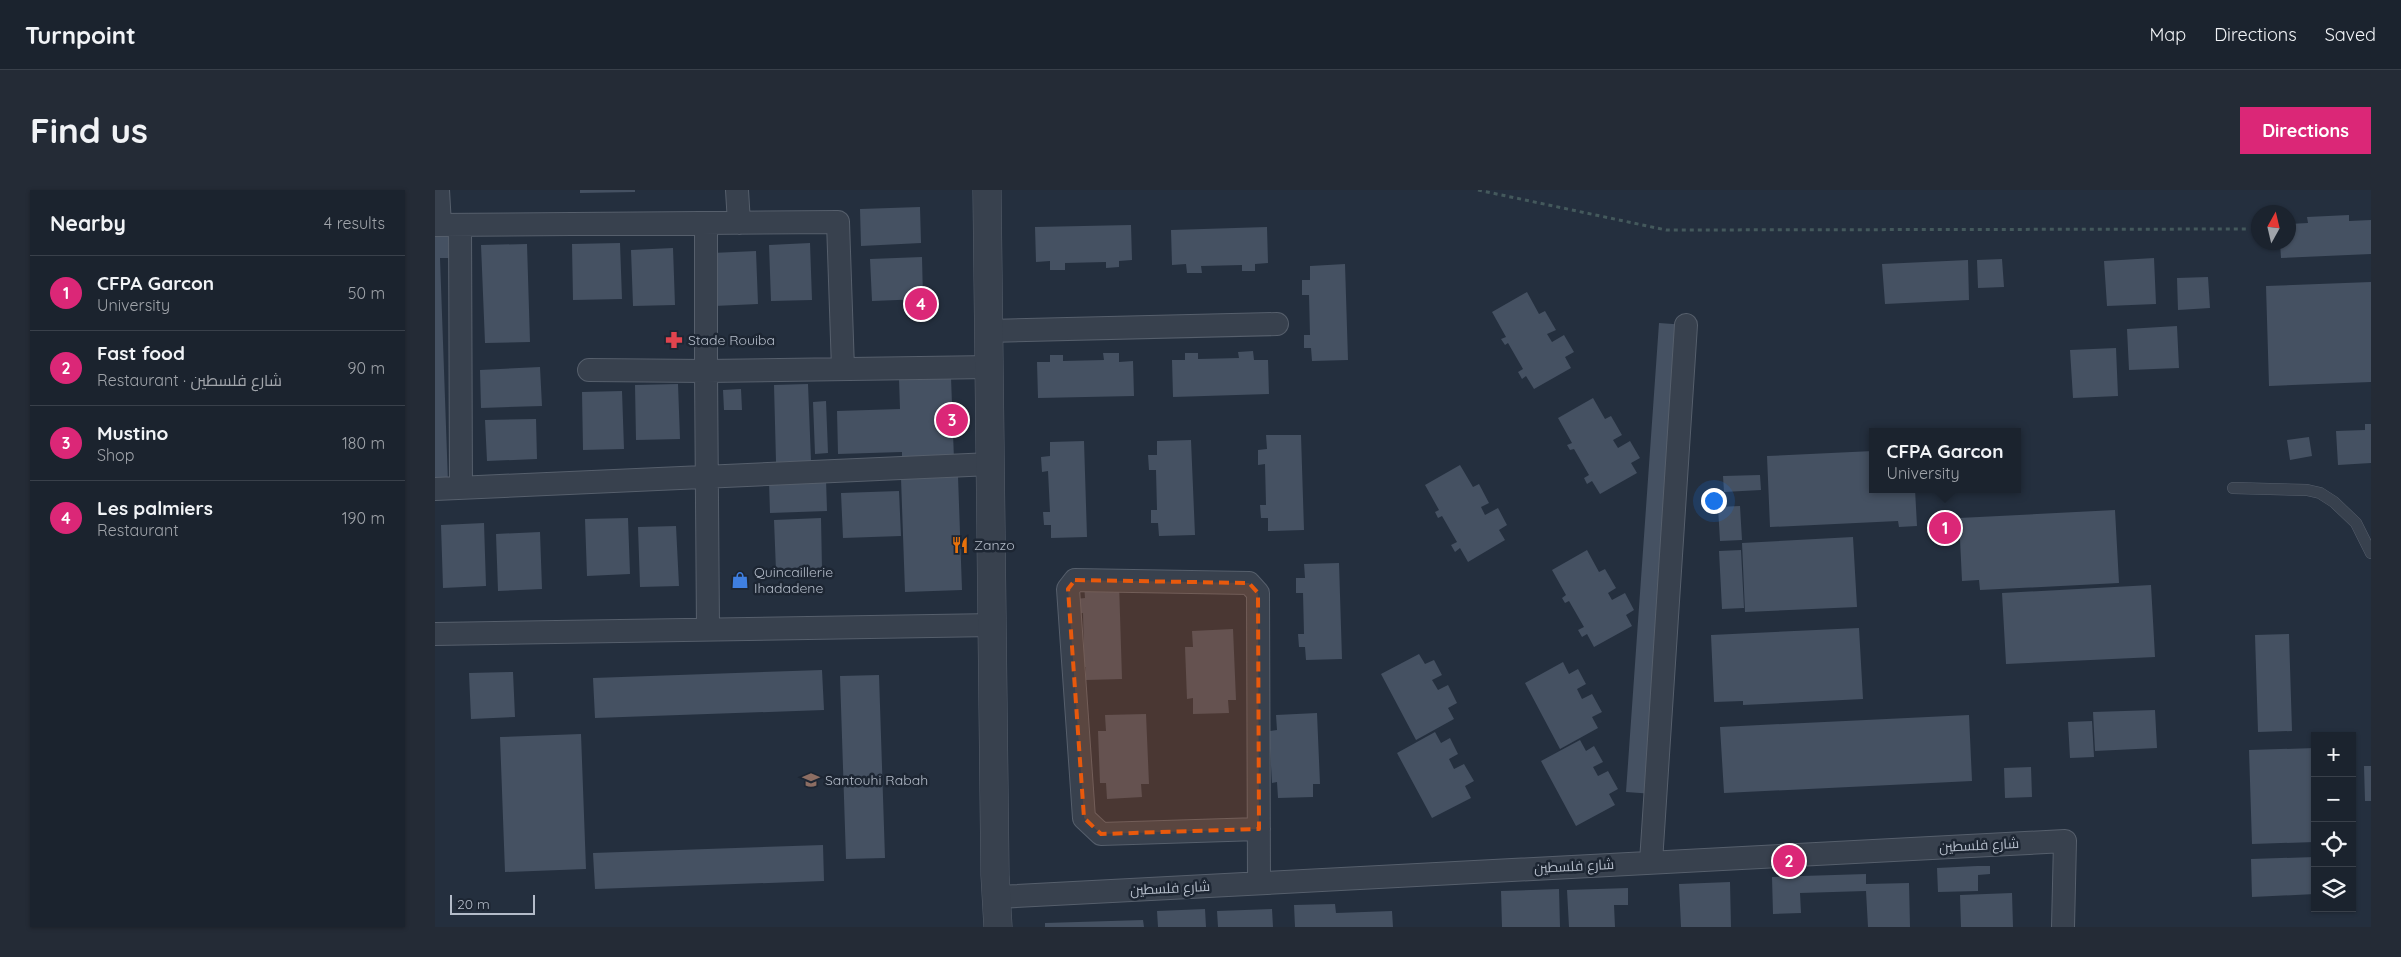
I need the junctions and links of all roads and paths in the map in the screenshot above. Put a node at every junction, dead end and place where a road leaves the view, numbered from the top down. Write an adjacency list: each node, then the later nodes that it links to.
1 (438, 190): 7 (street)
2 (737, 190): 6 (street)
3 (987, 190): 11 (street)
4 (1478, 190): 8 (path)
5 (706, 223): 6 (street); 7 (street); 15 (street)
6 (739, 223): 13 (street)
7 (445, 225): 18 (street)
8 (2247, 229)
9 (1277, 324): 11 (street)
10 (1686, 325): 26 (street)
11 (989, 331): 12 (street)
12 (990, 367): 13 (street); 16 (street)
13 (843, 369): 15 (street)
14 (589, 370): 15 (street)
15 (706, 371): 17 (street)
16 (991, 464): 17 (street); 22 (street)
17 (706, 478): 18 (street); 23 (street)
18 (461, 488): 20 (street)
19 (2233, 488): 21 (lane)
20 (435, 489)
21 (2371, 553)
22 (994, 625): 23 (street); 28 (street)
23 (708, 629): 24 (street)
24 (435, 634)
25 (1259, 829): 25 (street); 27 (street)
26 (1651, 862): 27 (street, شارع فلسطين); 30 (street, شارع فلسطين)
27 (1259, 883): 28 (street, شارع فلسطين)
28 (998, 897): 29 (street)
29 (998, 927)
30 (2063, 927)

